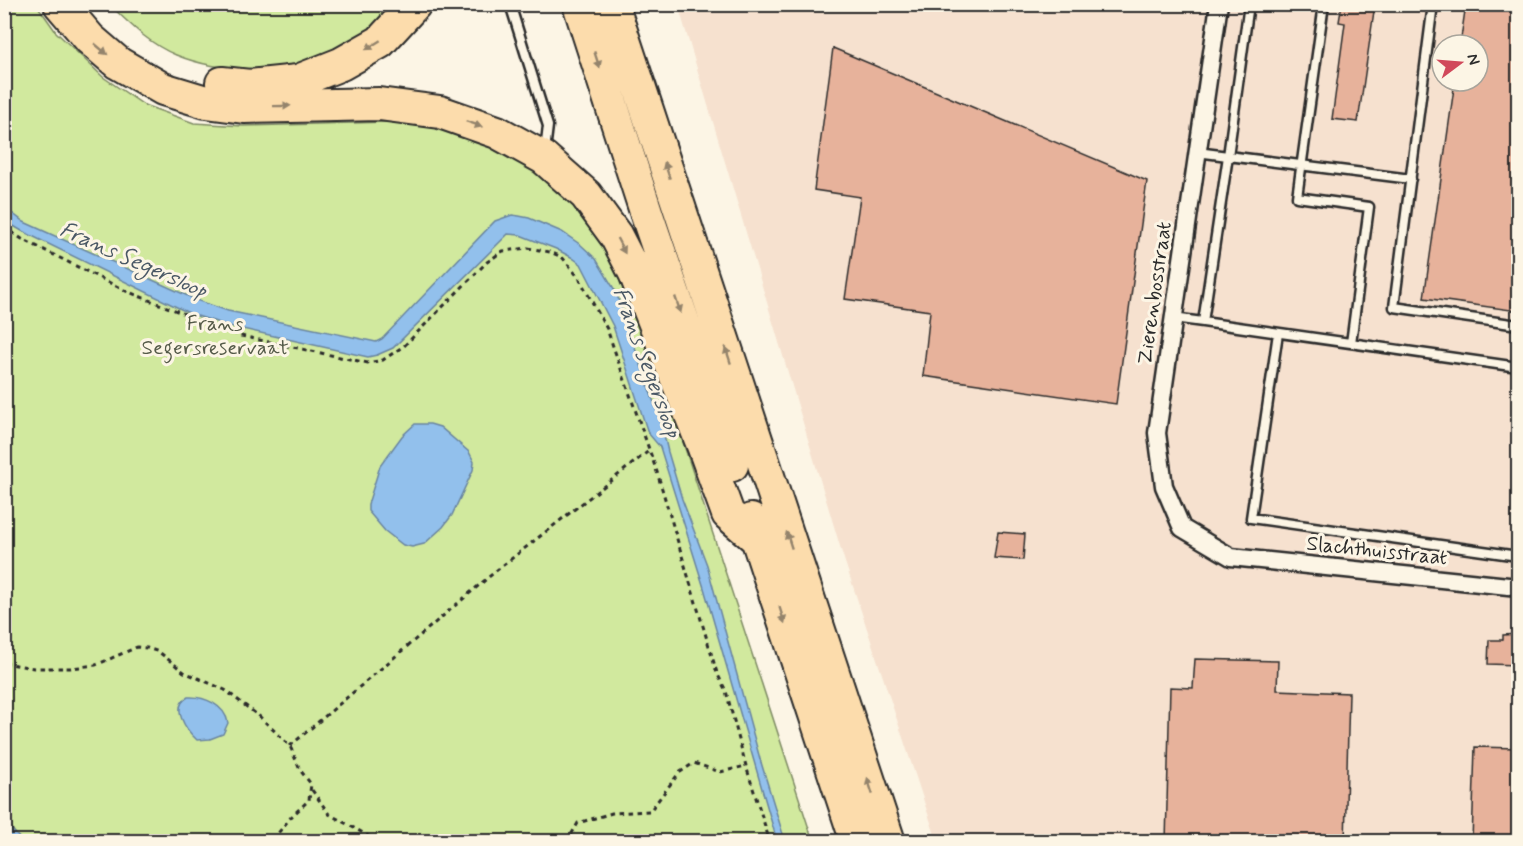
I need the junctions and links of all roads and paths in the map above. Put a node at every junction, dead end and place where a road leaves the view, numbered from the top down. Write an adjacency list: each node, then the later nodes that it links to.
1 (60, 4): 13 (highway, one-way to 13)
2 (86, 4): 3 (highway, one-way to 2)
3 (415, 4)
4 (510, 4): 13 (lane)
5 (579, 4): 24 (highway, one-way to 24)
6 (612, 4): 39 (highway, one-way to 6)
7 (1219, 4): 11 (street, Zierenbosstraat)
8 (1249, 4): 12 (lane)
9 (1324, 4): 14 (lane)
10 (1433, 4): 15 (lane)
11 (1197, 152): 12 (lane); 17 (street, Zierenbosstraat)
12 (1228, 156): 14 (lane); 18 (lane)
13 (544, 158): 24 (highway, one-way to 24)
14 (1301, 165): 15 (lane); 21 (lane)
15 (1411, 179): 19 (lane)
16 (4, 226): 23 (path)
17 (1173, 318): 18 (lane); 26 (street, Zierenbosstraat)
18 (1203, 322): 20 (lane)
19 (1518, 325)
20 (1278, 333): 21 (lane); 25 (lane)
21 (1351, 343): 22 (lane)
22 (1518, 367)
23 (650, 450): 29 (path); 30 (path)
24 (758, 539): 38 (highway, one-way to 38)
25 (1518, 556)
26 (1231, 557): 27 (street, Slachthuisstraat)
27 (1518, 587)
28 (4, 663): 29 (path)
29 (291, 746): 31 (path)
30 (746, 766): 36 (path); 37 (path)
31 (312, 790): 32 (path); 33 (path)
32 (271, 842)
33 (379, 842)
34 (422, 842): 35 (path)
35 (438, 842)
36 (567, 842)
37 (770, 842)
38 (857, 842)
39 (889, 842)

